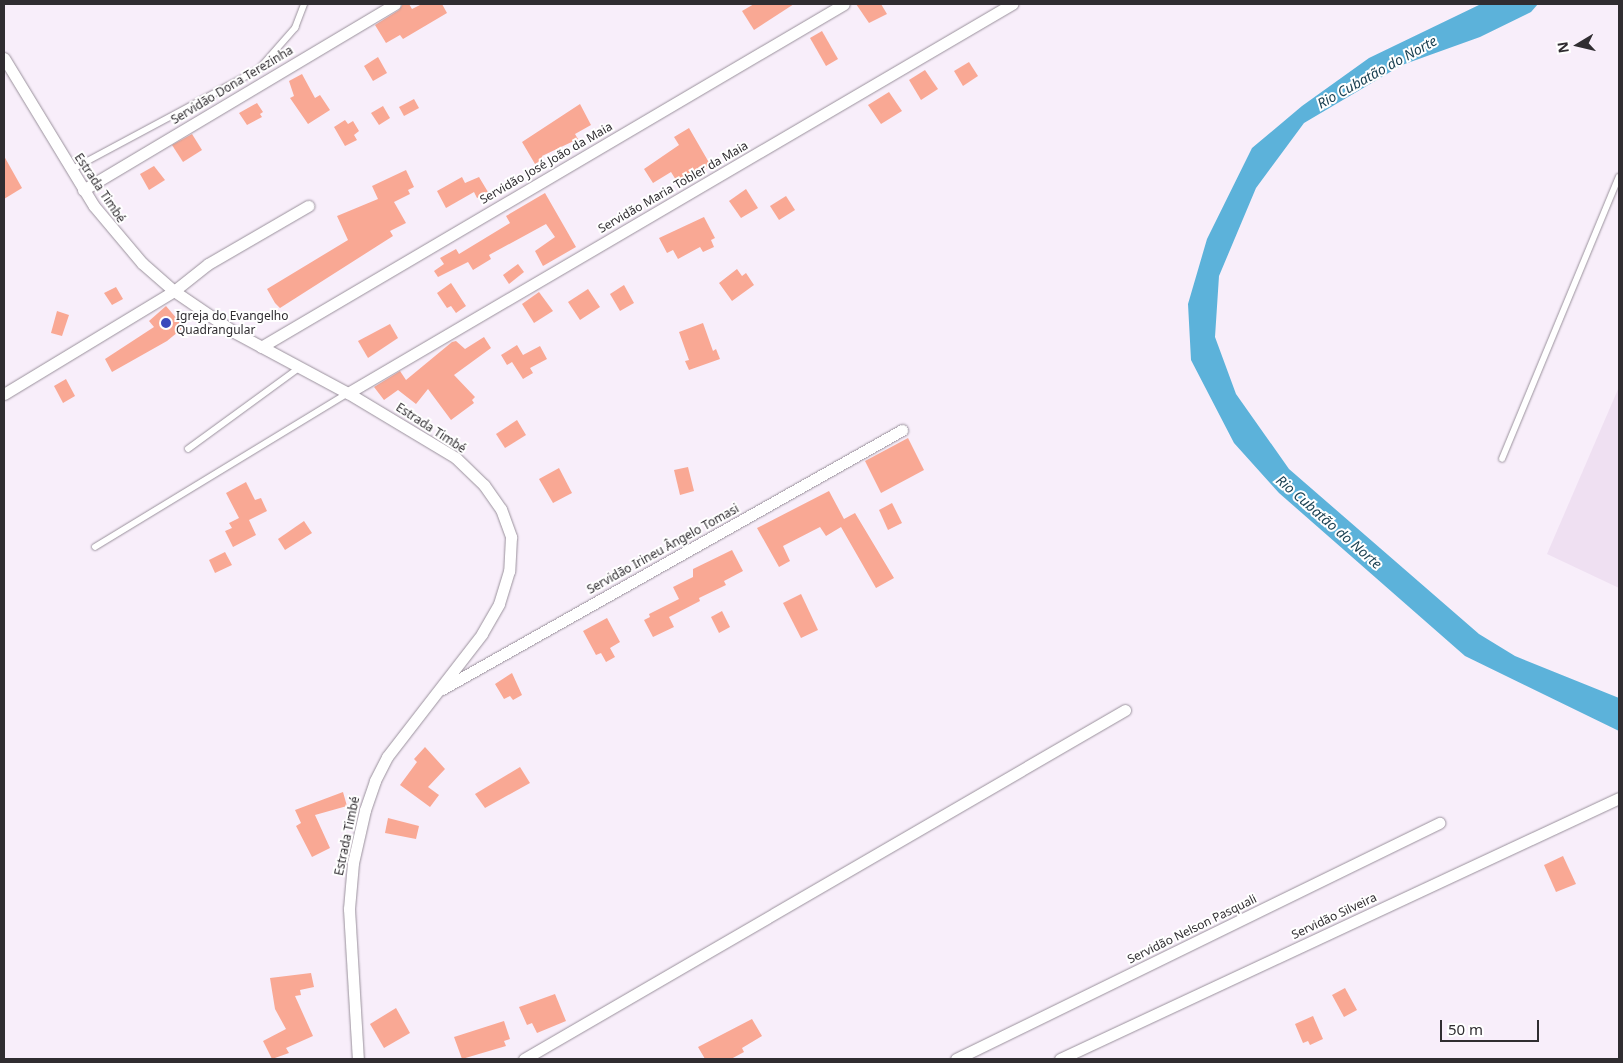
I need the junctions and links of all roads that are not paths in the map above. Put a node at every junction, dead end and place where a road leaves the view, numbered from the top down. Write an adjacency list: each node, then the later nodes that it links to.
1 (304, 4): 6 (lane)
2 (395, 4): 8 (street, Servidão Dona Terezinha)
3 (844, 4): 11 (street, Servidão José João da Maia)
4 (1012, 4): 13 (street, Servidão Maria Tobler da Maia)
5 (4, 58): 6 (street, Estrada Timbé)
6 (71, 170): 8 (street, Estrada Timbé)
7 (1619, 177): 17 (lane)
8 (83, 190): 10 (street, Estrada Timbé)
9 (308, 206): 10 (street)
10 (174, 291): 11 (street, Estrada Timbé); 14 (street)
11 (261, 346): 12 (street, Estrada Timbé)
12 (299, 368): 13 (street, Estrada Timbé); 16 (lane)
13 (348, 393): 18 (lane); 19 (street, Estrada Timbé)
14 (4, 394)
15 (902, 430): 19 (street, Servidão Irineu Ângelo Tomasi)
16 (188, 449)
17 (1502, 459)
18 (94, 547)
19 (437, 692): 23 (street, Estrada Timbé)
20 (1125, 710): 24 (street)
21 (1619, 798): 26 (street, Servidão Silveira)
22 (1439, 823): 25 (street, Servidão Nelson Pasquali)
23 (358, 1059)
24 (524, 1059)
25 (956, 1059)
26 (1060, 1059)

